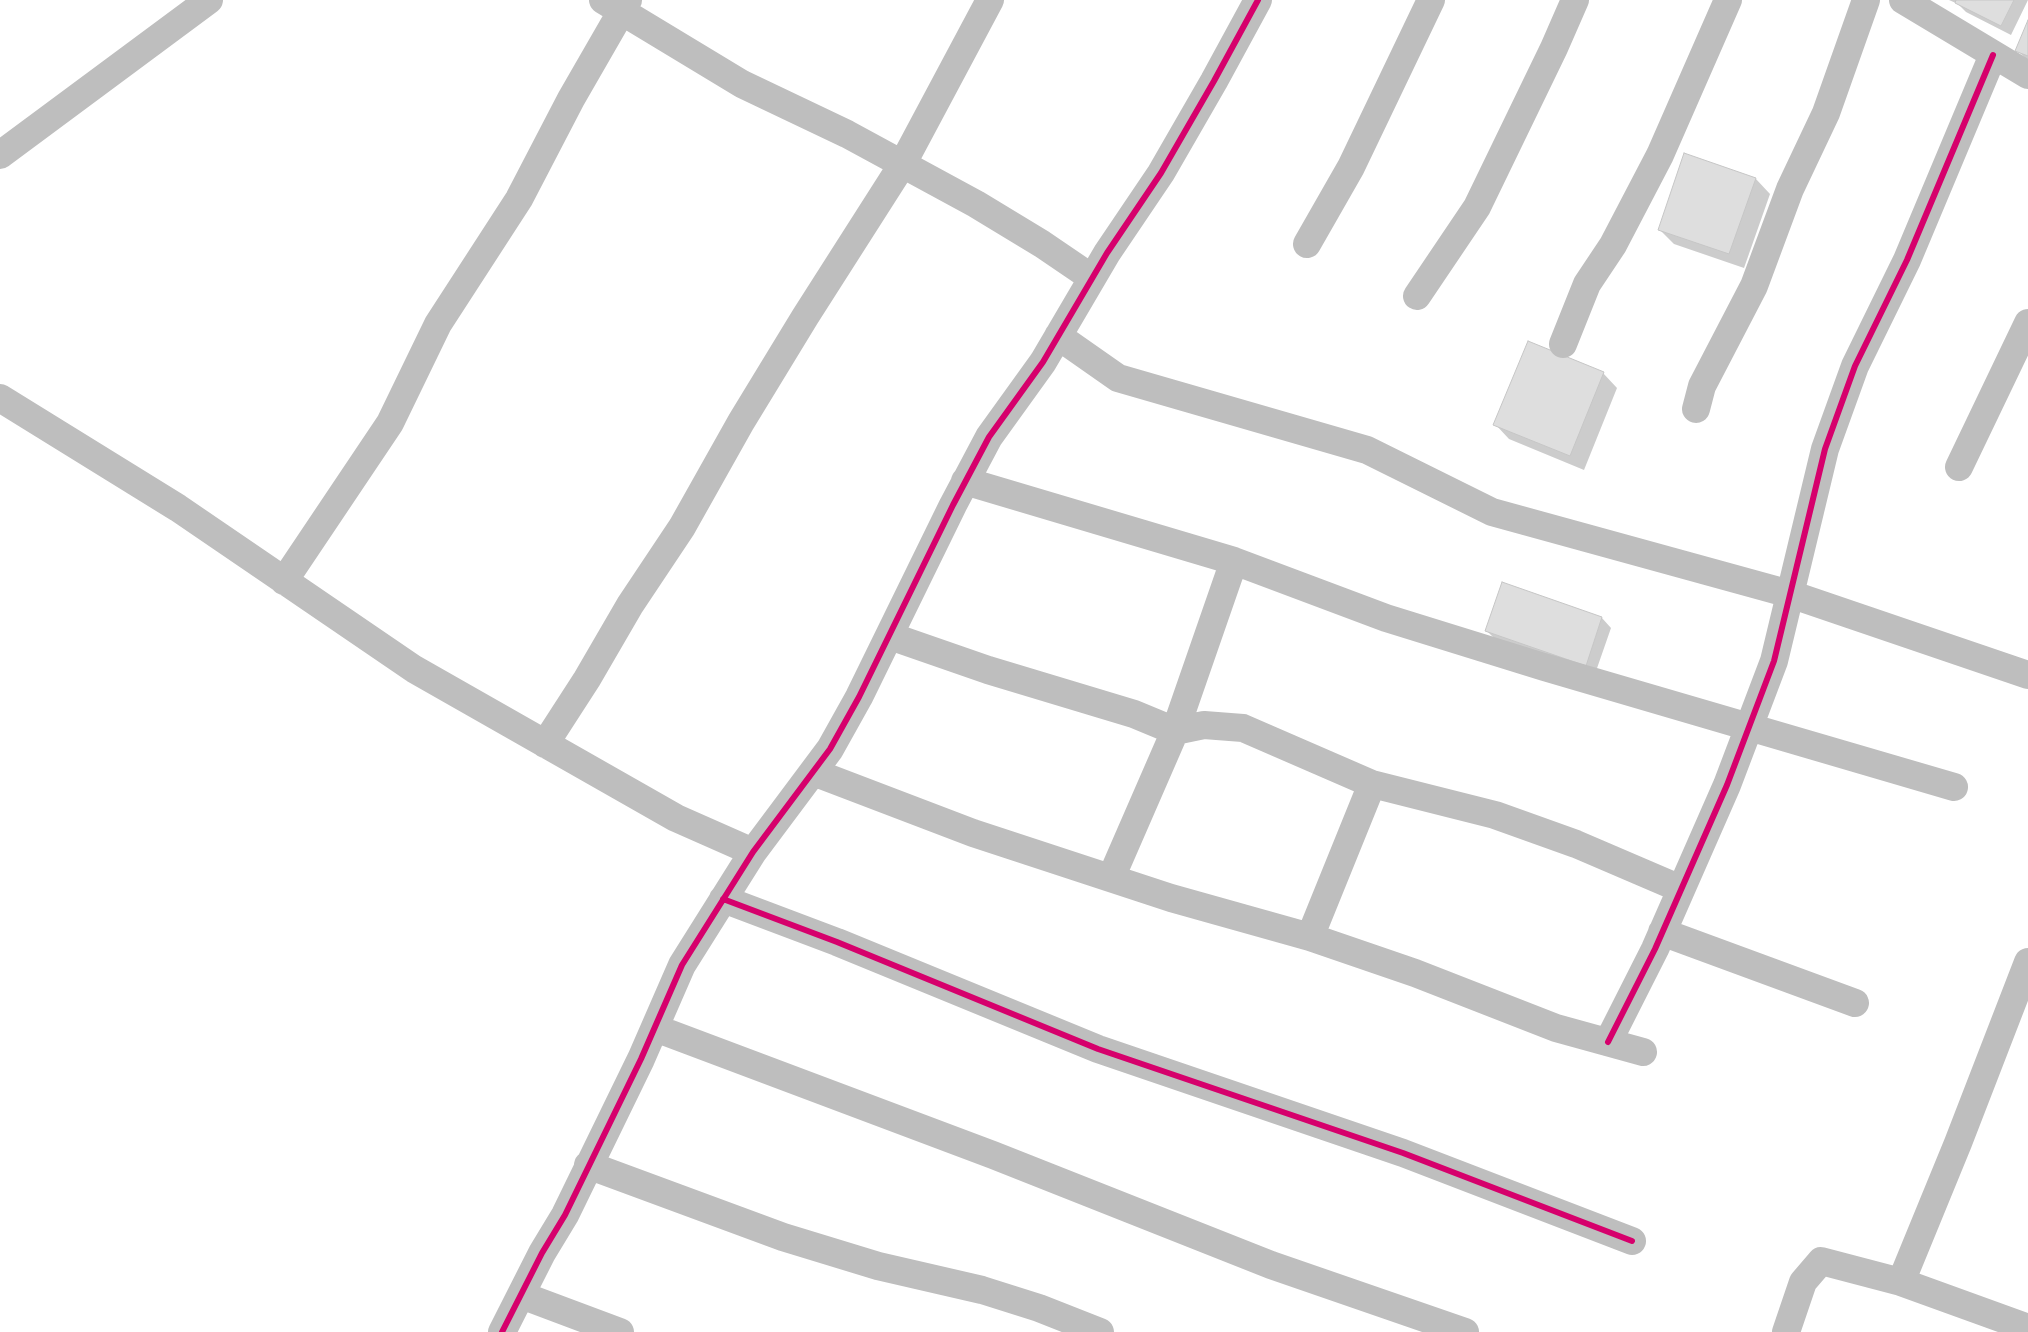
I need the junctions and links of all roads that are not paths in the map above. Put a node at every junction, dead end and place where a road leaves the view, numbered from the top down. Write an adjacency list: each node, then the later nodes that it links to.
1 (209, 0): 12 (street)
2 (990, 0): 13 (street)
3 (1258, 0): 15 (street)
4 (1431, 0): 14 (street)
5 (1575, 0): 16 (street)
6 (1728, 0): 19 (street)
7 (1866, 0): 21 (street)
8 (1903, 0): 10 (street)
9 (618, 4): 13 (street); 25 (street)
10 (1993, 55): 11 (street); 26 (street)
11 (2028, 75)
12 (0, 154)
13 (902, 164): 15 (street); 31 (street)
14 (1308, 244)
15 (1092, 278): 18 (street)
16 (1417, 296)
17 (2028, 323): 22 (street)
18 (1058, 336): 23 (street); 26 (street)
19 (1564, 344)
20 (0, 398): 25 (street)
21 (1696, 409)
22 (1959, 467)
23 (965, 481): 24 (street); 27 (street)
24 (1234, 561): 29 (street); 30 (street)
25 (284, 581): 31 (street)
26 (1790, 594): 28 (street); 29 (street)
27 (890, 636): 30 (street); 32 (street)
28 (2028, 675)
29 (1749, 728): 34 (street); 37 (street)
30 (1175, 731): 33 (street); 36 (street)
31 (545, 744): 35 (street)
32 (813, 772): 35 (street); 36 (street)
33 (1372, 784): 37 (street); 40 (street)
34 (1954, 787)
35 (752, 852): 38 (street)
36 (1111, 878): 40 (street)
37 (1681, 889): 39 (street)
38 (723, 899): 44 (street); 48 (street)
39 (1662, 932): 42 (street); 45 (street)
40 (1310, 936): 45 (street)
41 (2028, 962): 43 (street)
42 (1855, 1003)
43 (2020, 1007): 49 (street)
44 (654, 1028): 47 (street); 55 (street)
45 (1608, 1042): 46 (street)
46 (1643, 1052)
47 (588, 1165): 50 (street); 54 (street)
48 (1632, 1240)
49 (1901, 1282): 51 (street); 56 (street)
50 (521, 1294): 52 (street); 53 (street)
51 (2028, 1328)
52 (502, 1332)
53 (620, 1332)
54 (1100, 1332)
55 (1465, 1332)
56 (1786, 1332)

